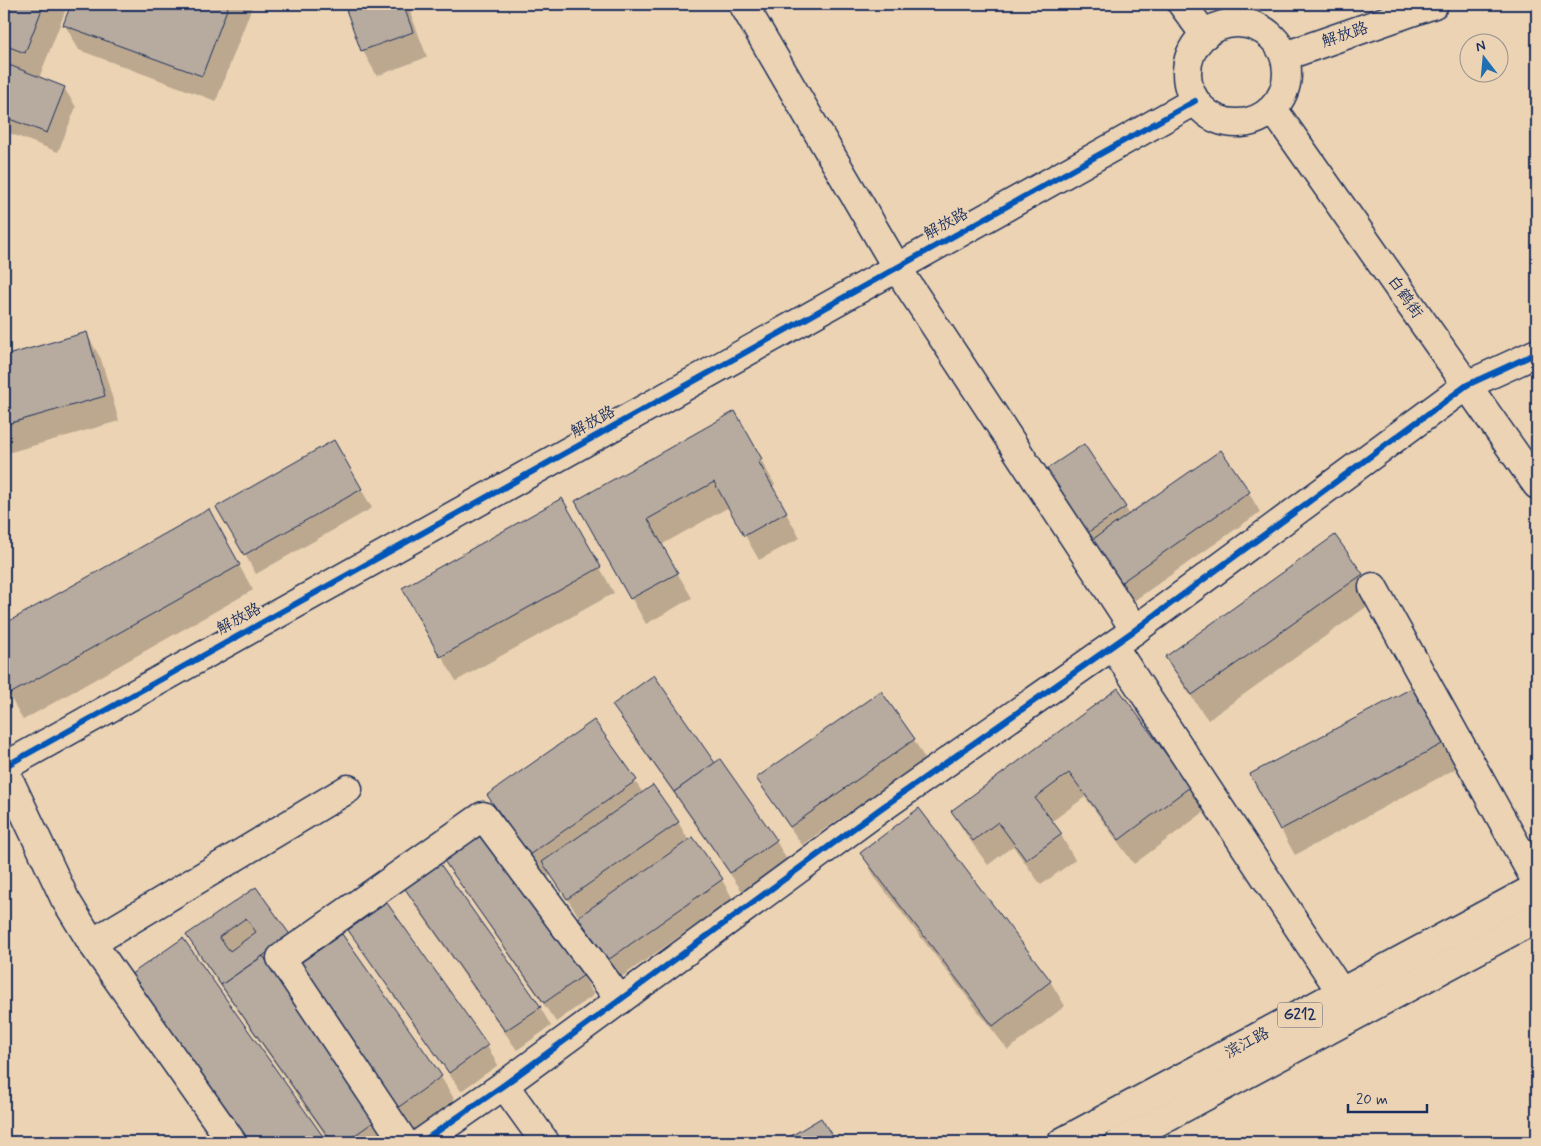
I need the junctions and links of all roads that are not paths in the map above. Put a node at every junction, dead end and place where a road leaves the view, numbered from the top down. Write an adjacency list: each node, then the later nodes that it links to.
1 (743, 4): 8 (main road)
2 (1182, 4): 4 (main road)
3 (1434, 4): 5 (main road, 解放路)
4 (1205, 35): 5 (main road); 6 (main road)
5 (1285, 56): 7 (main road)
6 (1195, 101): 7 (main road); 8 (main road, 解放路)
7 (1273, 109): 10 (main road, 白鹤街)
8 (897, 268): 13 (main road); 15 (main road, 解放路)
9 (1537, 353): 10 (main road)
10 (1467, 385): 11 (main road, 白鹤街); 13 (main road)
11 (1537, 485)
12 (1373, 587): 17 (main road)
13 (1134, 630): 14 (main road)
14 (1113, 646): 21 (main road); 22 (main road)
15 (4, 768): 20 (main road)
16 (348, 789): 20 (main road)
17 (1537, 883)
18 (1537, 887): 21 (main road, 滨江路 / G212)
19 (1537, 918): 29 (main road, 滨江路 / G212)
20 (92, 943): 24 (main road)
21 (1341, 992): 28 (main road, 滨江路 / G212)
22 (620, 1000): 23 (main road); 25 (main road)
23 (504, 1085): 26 (main road); 27 (main road)
24 (232, 1142)
25 (404, 1142)
26 (422, 1142)
27 (546, 1142)
28 (1062, 1142)
29 (1120, 1142)

